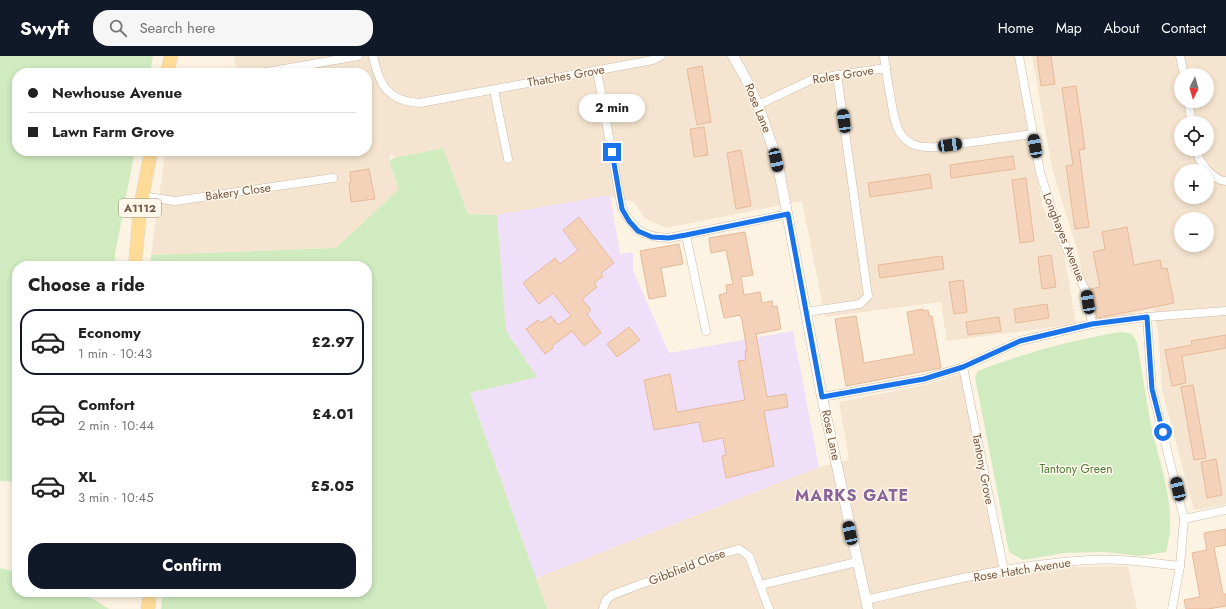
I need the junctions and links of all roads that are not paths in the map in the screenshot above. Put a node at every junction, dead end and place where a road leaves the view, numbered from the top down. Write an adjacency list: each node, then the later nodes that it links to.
1 (171, 56): 9 (main road)
2 (358, 56): 10 (street)
3 (373, 56): 15 (street, Thatches Grove)
4 (661, 56): 13 (street, Thatches Grove)
5 (733, 56): 16 (street, Rose Lane)
6 (884, 56): 11 (street, Roles Grove)
7 (1019, 56): 17 (street, Longhayes Avenue)
8 (1180, 56): 12 (street)
9 (168, 68)
10 (290, 68)
11 (886, 68): 14 (street, Roles Grove); 17 (street, Roles Grove)
12 (1183, 68)
13 (597, 71): 15 (street, Thatches Grove); 25 (street)
14 (837, 74): 16 (street, Roles Grove); 28 (street)
15 (494, 90): 20 (street)
16 (758, 105): 24 (street, Rose Lane)
17 (1033, 134): 30 (street, Longhayes Avenue)
18 (150, 156): 23 (main road, A1112)
19 (1198, 156): 22 (street)
20 (508, 159)
21 (333, 178): 23 (street, Bakery Close)
22 (1226, 181)
23 (142, 196): 26 (main road, A1112)
24 (788, 214): 25 (street); 28 (street, Rose Lane)
25 (686, 235): 31 (street)
26 (136, 261)
27 (1226, 311): 29 (street)
28 (806, 312): 33 (street, Rose Lane)
29 (1147, 317): 30 (street); 35 (street)
30 (1092, 324): 32 (street)
31 (706, 331)
32 (963, 367): 33 (street); 38 (street, Tantony Grove)
33 (822, 397): 36 (street, Rose Lane)
34 (1226, 510): 35 (street)
35 (1184, 519): 37 (street)
36 (857, 562): 39 (street); 41 (street, Rose Lane)
37 (1180, 566): 38 (street, Rose Hatch Avenue); 45 (street)
38 (1004, 571): 41 (street, Rose Hatch Avenue)
39 (760, 585): 43 (street, Gibbfield Close); 44 (street, Gibbfield Close)
40 (149, 597): 42 (main road)
41 (867, 605)
42 (148, 609)
43 (603, 609)
44 (769, 609)
45 (1172, 609)

